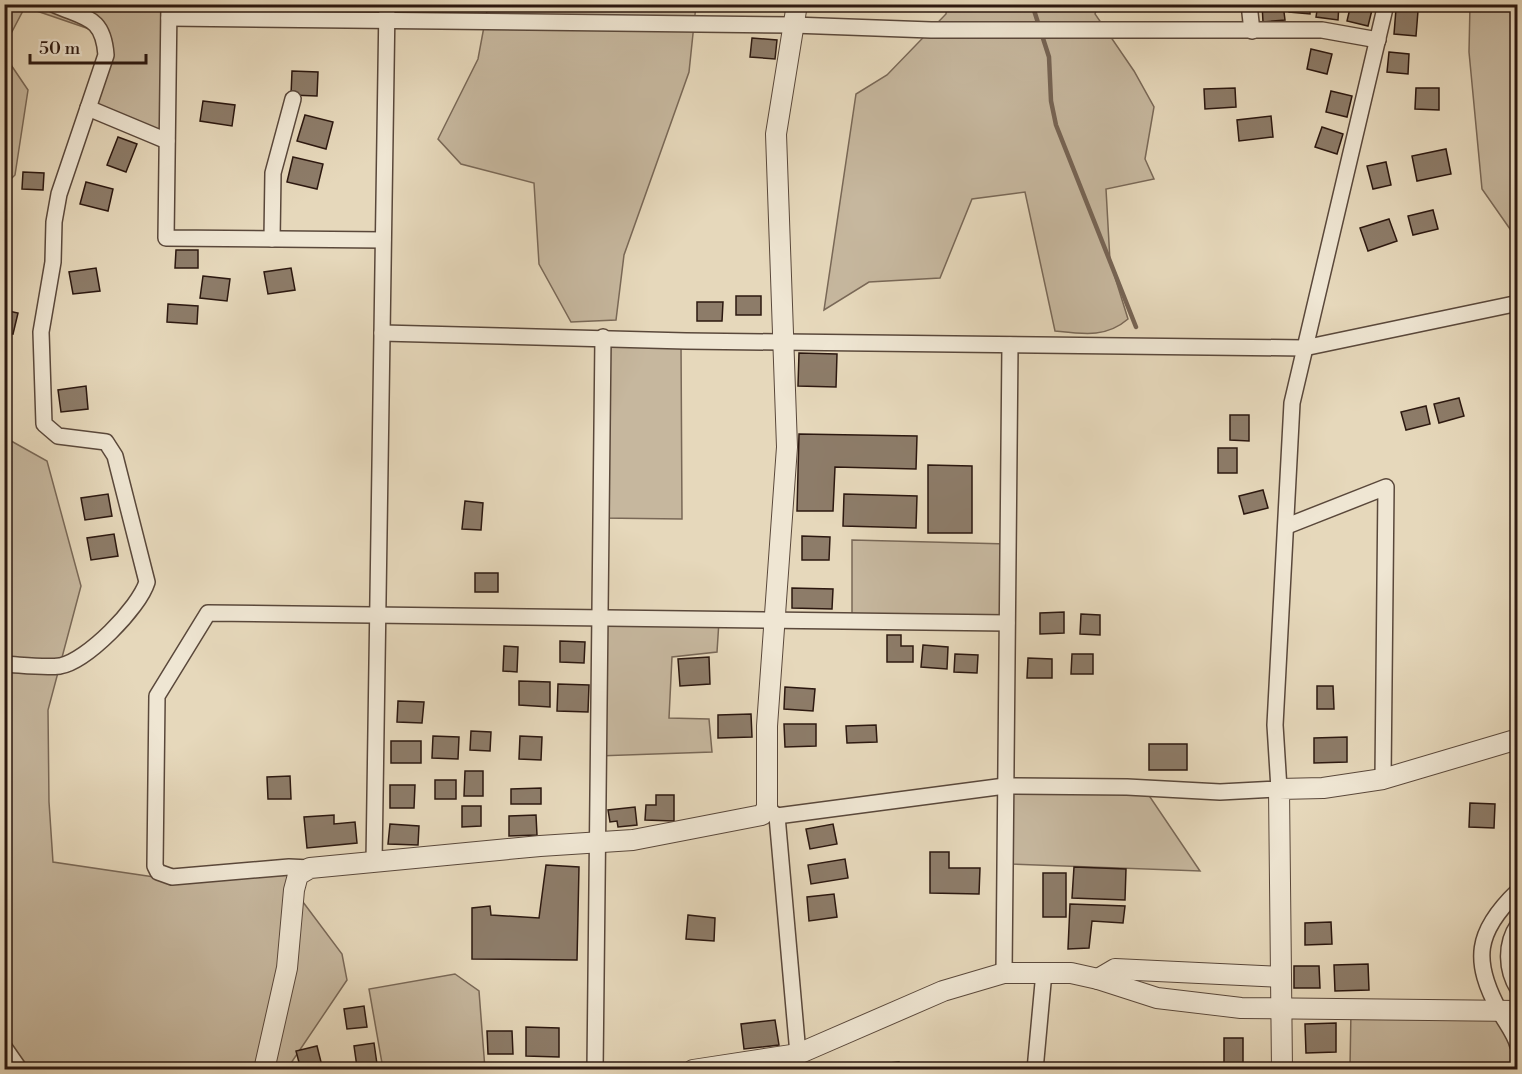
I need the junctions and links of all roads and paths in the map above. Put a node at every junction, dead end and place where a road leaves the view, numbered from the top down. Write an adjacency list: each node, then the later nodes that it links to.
1 (53, 4): 11 (street)
2 (797, 4): 7 (street)
3 (1249, 4): 8 (street)
4 (1386, 4): 9 (street)
5 (169, 11): 6 (street); 12 (street)
6 (386, 12): 7 (street); 14 (street)
7 (793, 25): 8 (street); 18 (street)
8 (1252, 31): 9 (street)
9 (1378, 39): 20 (street)
10 (293, 99): 13 (street)
11 (88, 108): 12 (street); 26 (street)
12 (167, 141): 13 (street)
13 (272, 239): 14 (street)
14 (383, 240): 16 (street)
15 (1514, 304): 20 (street)
16 (382, 333): 17 (street); 22 (street)
17 (603, 337): 18 (street); 23 (street)
18 (785, 341): 19 (street); 24 (street)
19 (1010, 345): 20 (street); 25 (street)
20 (1304, 348): 21 (street)
21 (1287, 526): 28 (street); 30 (street)
22 (378, 615): 23 (street); 33 (street); 34 (street)
23 (599, 619): 24 (street); 32 (street)
24 (774, 622): 25 (street); 31 (street)
25 (1007, 623): 29 (street)
26 (4, 664)
27 (1518, 739): 28 (street)
28 (1383, 779): 30 (street)
29 (1005, 786): 30 (street); 31 (street); 38 (street)
30 (1279, 789): 39 (street)
31 (772, 812): 32 (street); 46 (street)
32 (596, 842): 33 (street); 49 (street)
33 (374, 862): 34 (street)
34 (310, 868): 48 (street)
35 (1518, 891): 43 (street)
36 (1518, 925): 41 (street)
37 (1044, 972): 38 (street); 40 (street); 51 (street)
38 (1005, 973): 46 (street)
39 (1281, 977): 40 (street); 42 (street)
40 (1098, 979): 42 (street)
41 (1518, 989)
42 (1281, 1011): 43 (street); 52 (street)
43 (1508, 1011): 44 (street)
44 (1518, 1046)
45 (4, 1047): 47 (street)
46 (796, 1062): 50 (street)
47 (20, 1070)
48 (264, 1070)
49 (595, 1070)
50 (693, 1070)
51 (1035, 1070)
52 (1282, 1070)

